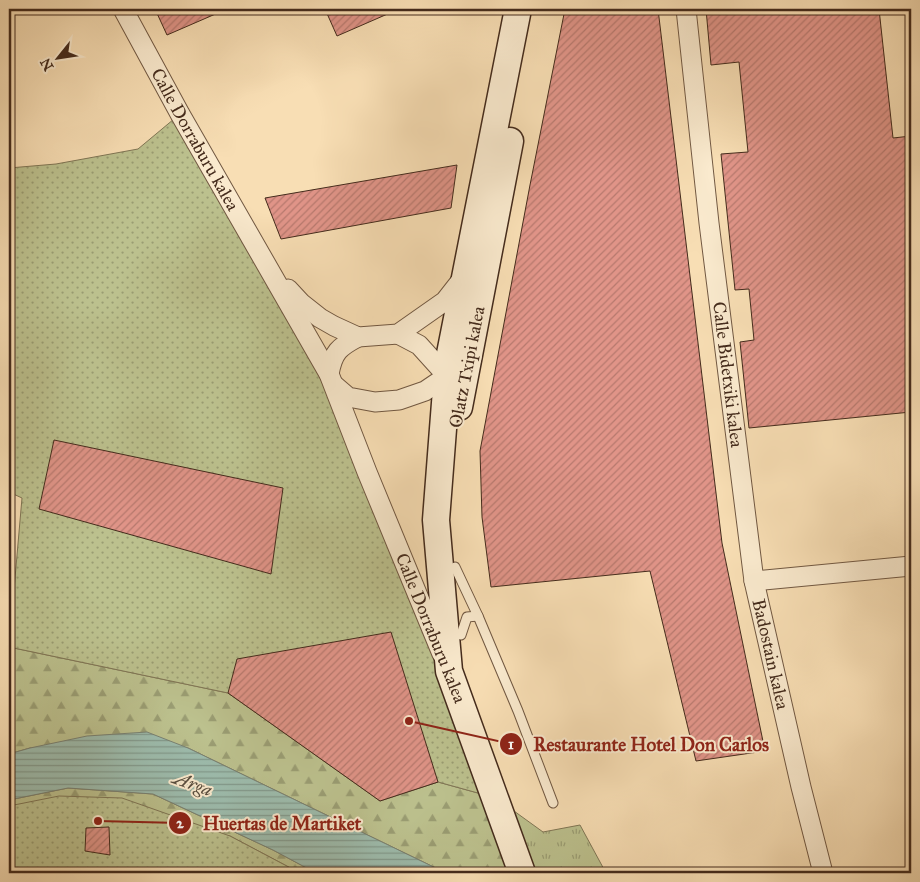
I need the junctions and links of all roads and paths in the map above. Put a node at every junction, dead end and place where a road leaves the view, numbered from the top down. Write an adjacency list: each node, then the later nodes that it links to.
1 (123, 9): 5 (street, Calle Dorraburu kalea)
2 (518, 9): 6 (main road, Olatz Txipi kalea)
3 (535, 9): 9 (main road, Olatz Txipi kalea)
4 (686, 9): 12 (street, Calle Bidetxiki kalea)
5 (268, 268): 8 (street, Calle Dorraburu kalea); 10 (street, Calle Dorraburu kalea)
6 (464, 277): 7 (street); 9 (main road, Olatz Txipi kalea)
7 (398, 334): 8 (street, Calle Dorraburu kalea); 9 (street)
8 (358, 336): 10 (street)
9 (457, 369): 10 (street, Calle Dorraburu kalea); 13 (main road, Olatz Txipi kalea); 14 (main road, Olatz Txipi kalea)
10 (332, 380): 14 (street, Calle Dorraburu kalea)
11 (911, 566): 12 (street)
12 (754, 581): 18 (street, Badostain kalea)
13 (470, 626): 15 (main road, Olatz Txipi kalea); 16 (lane)
14 (450, 671): 15 (main road, Calle Dorraburu kalea)
15 (471, 729): 17 (main road, Calle Dorraburu kalea)
16 (552, 803)
17 (522, 873)
18 (823, 873)

